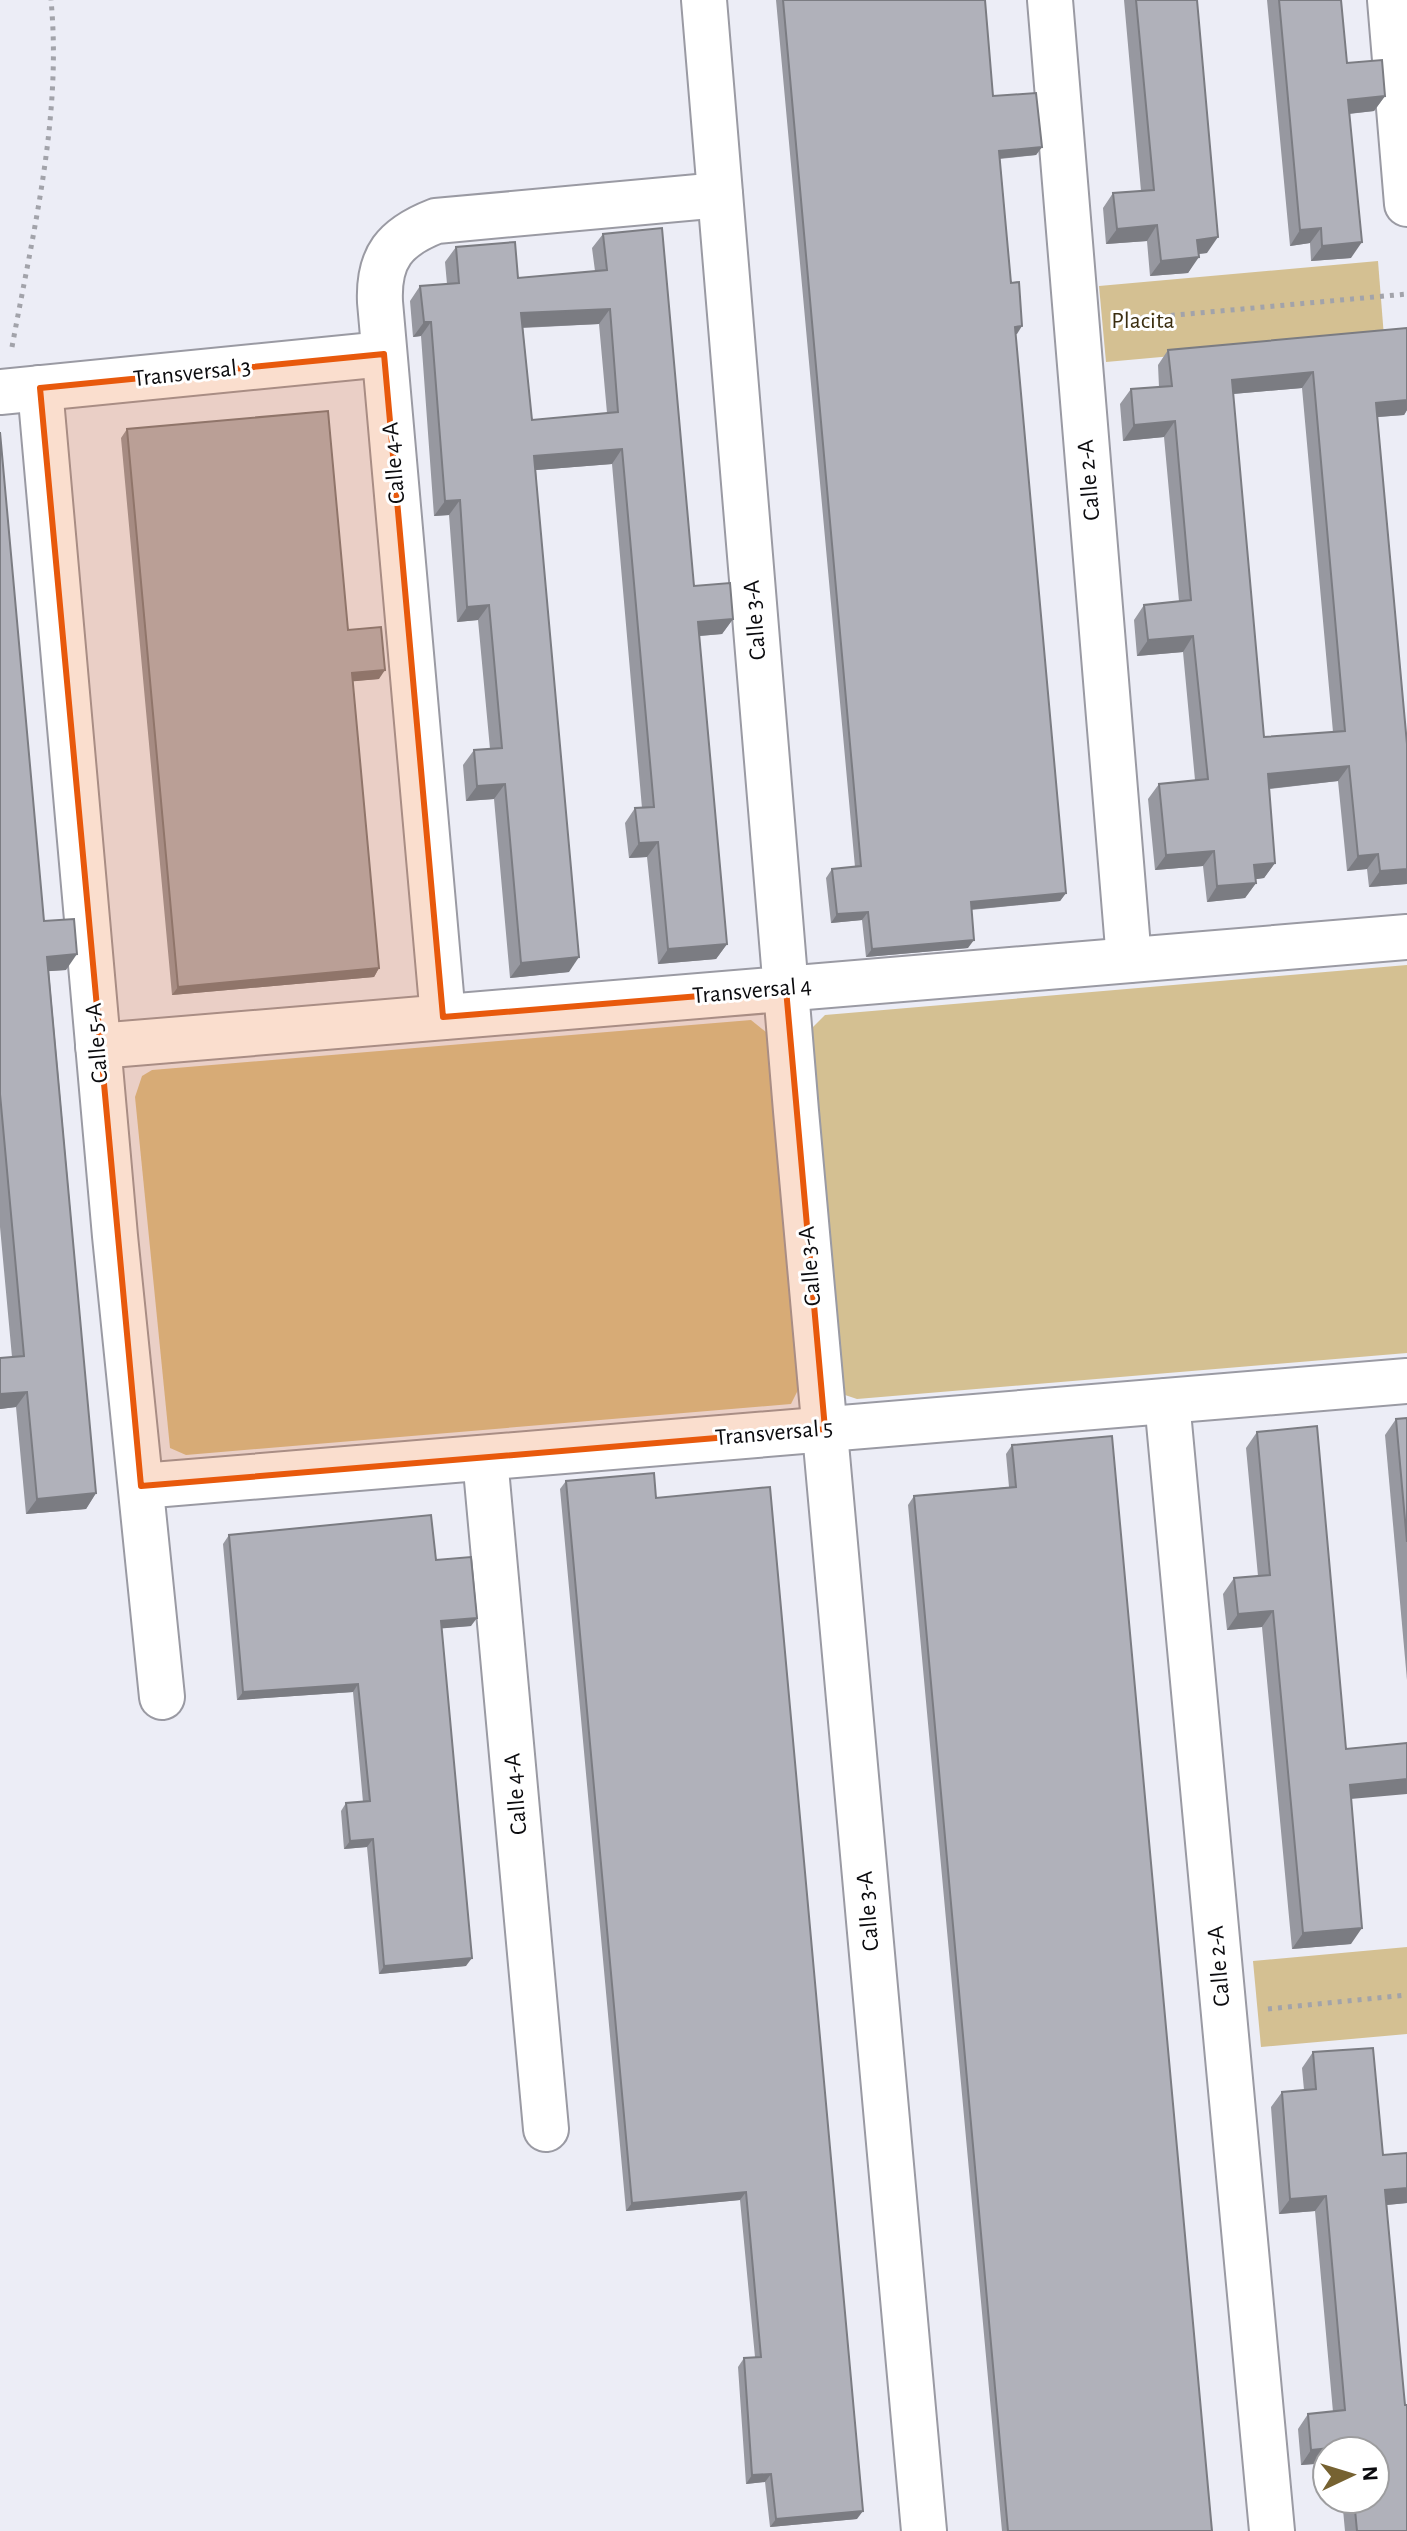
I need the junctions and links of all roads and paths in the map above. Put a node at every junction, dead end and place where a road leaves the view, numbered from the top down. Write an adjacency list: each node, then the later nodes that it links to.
1 (51, 0): 10 (path)
2 (704, 0): 5 (street, Calle 3-A)
3 (1050, 0): 8 (street, Calle 2-A)
4 (1390, 0): 6 (street)
5 (720, 195): 9 (street, Calle 4-A); 13 (street, Calle 3-A)
6 (1407, 204)
7 (1407, 294): 8 (path)
8 (1076, 324): 12 (street, Calle 2-A)
9 (384, 354): 10 (street, Transversal 3); 14 (street, Calle 4-A)
10 (15, 390): 15 (street, Calle 5-A)
11 (1407, 937): 12 (street, Transversal 4)
12 (1129, 960): 13 (street, Transversal 4)
13 (786, 989): 14 (street, Transversal 4); 18 (street, Calle 3-A)
14 (443, 1017): 15 (street, Transversal 4)
15 (98, 1046): 20 (street, Calle 5-A)
16 (1407, 1381): 17 (street, Transversal 5)
17 (1167, 1401): 18 (street, Transversal 5); 23 (street, Calle 2-A)
18 (825, 1429): 19 (street, Transversal 5); 25 (street, Calle 3-A)
19 (485, 1458): 20 (street, Transversal 5); 24 (street, Calle 4-A)
20 (141, 1486): 21 (street, Calle 5-A)
21 (162, 1697)
22 (1407, 1995): 23 (path)
23 (1223, 2014): 26 (street, Calle 2-A)
24 (546, 2129)
25 (924, 2531)
26 (1272, 2531)

